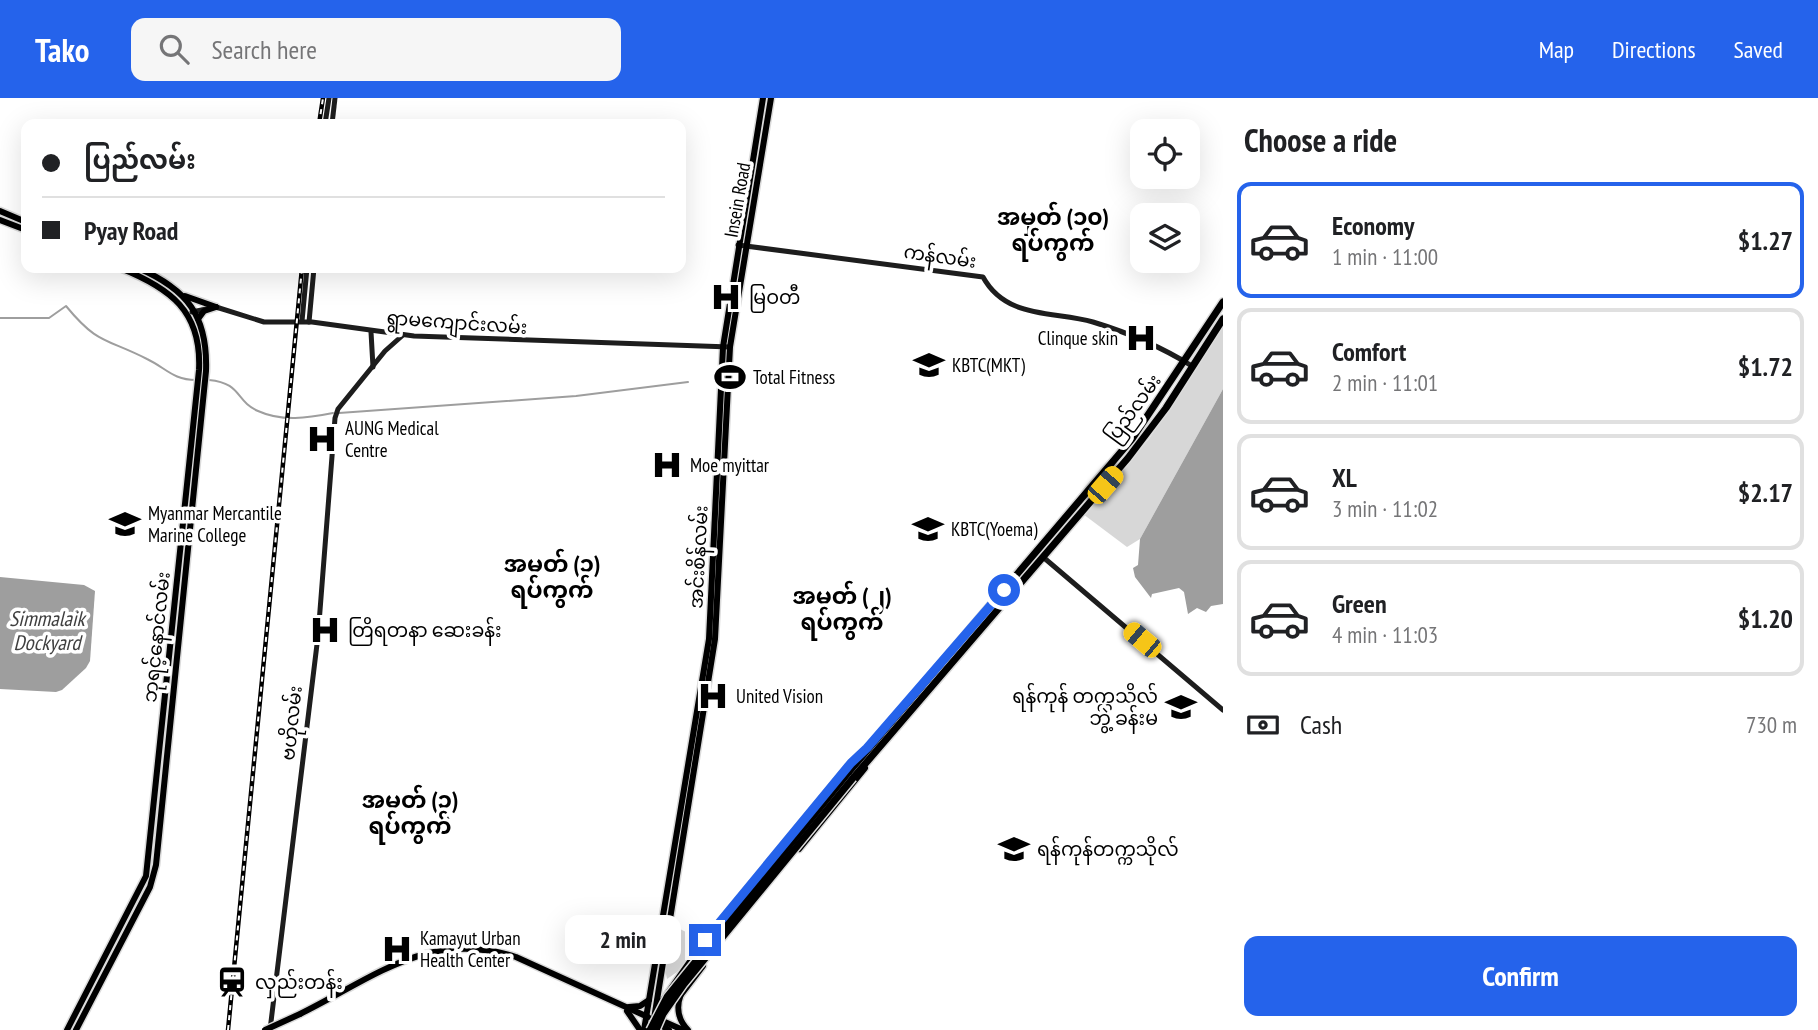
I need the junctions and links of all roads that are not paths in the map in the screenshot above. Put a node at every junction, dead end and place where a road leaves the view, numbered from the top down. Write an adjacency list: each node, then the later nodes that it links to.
1 (329, 98): 5 (main road)
2 (335, 98): 6 (main road)
3 (763, 98): 12 (main road, အင်းစိန်လမ်း)
4 (771, 98): 12 (main road, Insein Road)
5 (326, 119)
6 (333, 119)
7 (0, 211): 9 (main road)
8 (0, 220): 9 (main road)
9 (12, 221): 10 (main road); 11 (main road)
10 (21, 222)
11 (21, 227)
12 (741, 245): 21 (main road, Insein Road); 28 (main road, အင်းစိန်လမ်း); 29 (main road, ကန်လမ်း)
13 (134, 273): 17 (main road, ဘုရင့်နောင်လမ်း)
14 (146, 273): 17 (main road, ဘုရင့်နောင်လမ်း)
15 (307, 273): 25 (main road)
16 (313, 273): 25 (main road)
17 (161, 283): 18 (main road, ဘုရင့်နောင်လမ်း); 22 (main road, ဘုရင့်နောင်လမ်း)
18 (182, 295): 20 (main road); 22 (main road, ဘုရင့်နောင်လမ်း)
19 (1223, 302): 29 (highway, ပြည်လမ်း)
20 (216, 307): 22 (main road, ရွာမကျောင်းလမ်း); 23 (main road); 25 (main road, ရွာမကျောင်းလမ်း)
21 (735, 307): 28 (main road, အင်းစိန်လမ်း)
22 (190, 312): 23 (main road, ဘုရင့်နောင်လမ်း); 32 (main road, ဘုရင့်နောင်လမ်း)
23 (198, 319): 32 (main road, ဘုရင့်နောင်လမ်း)
24 (1223, 319): 30 (highway, ပြည်လမ်း)
25 (305, 321): 26 (main road, ရွာမကျောင်းလမ်း)
26 (371, 332): 27 (main road, ရွာမကျောင်းလမ်း); 31 (main road)
27 (403, 335): 28 (main road, ရွာမကျောင်းလမ်း); 31 (main road)
28 (726, 347): 46 (main road, အင်းစိန်လမ်း); 49 (main road, အင်းစိန်လမ်း)
29 (1185, 362): 30 (main road, ကန်လမ်း); 33 (highway, ပြည်လမ်း)
30 (1192, 366): 34 (highway, ပြည်လမ်း)
31 (373, 368): 55 (main road, ဗဟိုလမ်း)
32 (202, 370): 45 (main road, ဘုရင့်နောင်လမ်း)
33 (1178, 372): 34 (highway); 35 (highway, ပြည်လမ်း)
34 (1186, 377): 36 (highway, ပြည်လမ်း)
35 (1098, 479): 36 (highway); 37 (highway, ပြည်လမ်း)
36 (1105, 485): 38 (highway, ပြည်လမ်း)
37 (1043, 544): 38 (main road); 39 (highway, ပြည်လမ်း)
38 (1043, 557): 39 (main road); 40 (main road); 42 (highway, ပြည်လမ်း)
39 (1029, 560): 41 (highway, ပြည်လမ်း)
40 (1223, 710)
41 (867, 748): 43 (main road); 52 (highway, ပြည်လမ်း, bridge)
42 (868, 759): 44 (main road, ပြည်လမ်း); 52 (highway, ပြည်လမ်း, bridge)
43 (698, 950): 44 (main road); 47 (main road)
44 (710, 958): 48 (main road, ပြည်လမ်း)
45 (105, 965): 53 (main road, ဘုရင့်နောင်လမ်း); 54 (main road, ဘုရင့်နောင်လမ်း)
46 (660, 981): 47 (main road); 51 (main road)
47 (671, 984): 51 (main road)
48 (681, 994): 52 (main road, ပြည်လမ်း); 57 (main road)
49 (649, 1000): 50 (main road); 51 (main road, အင်းစိန်လမ်း)
50 (617, 1004): 51 (main road); 52 (main road); 55 (main road, bridge)
51 (649, 1017): 52 (main road); 52 (main road)
52 (653, 1029): 56 (main road); 57 (main road)
53 (67, 1030)
54 (76, 1030)
55 (267, 1030)
56 (669, 1030)
57 (686, 1030)

